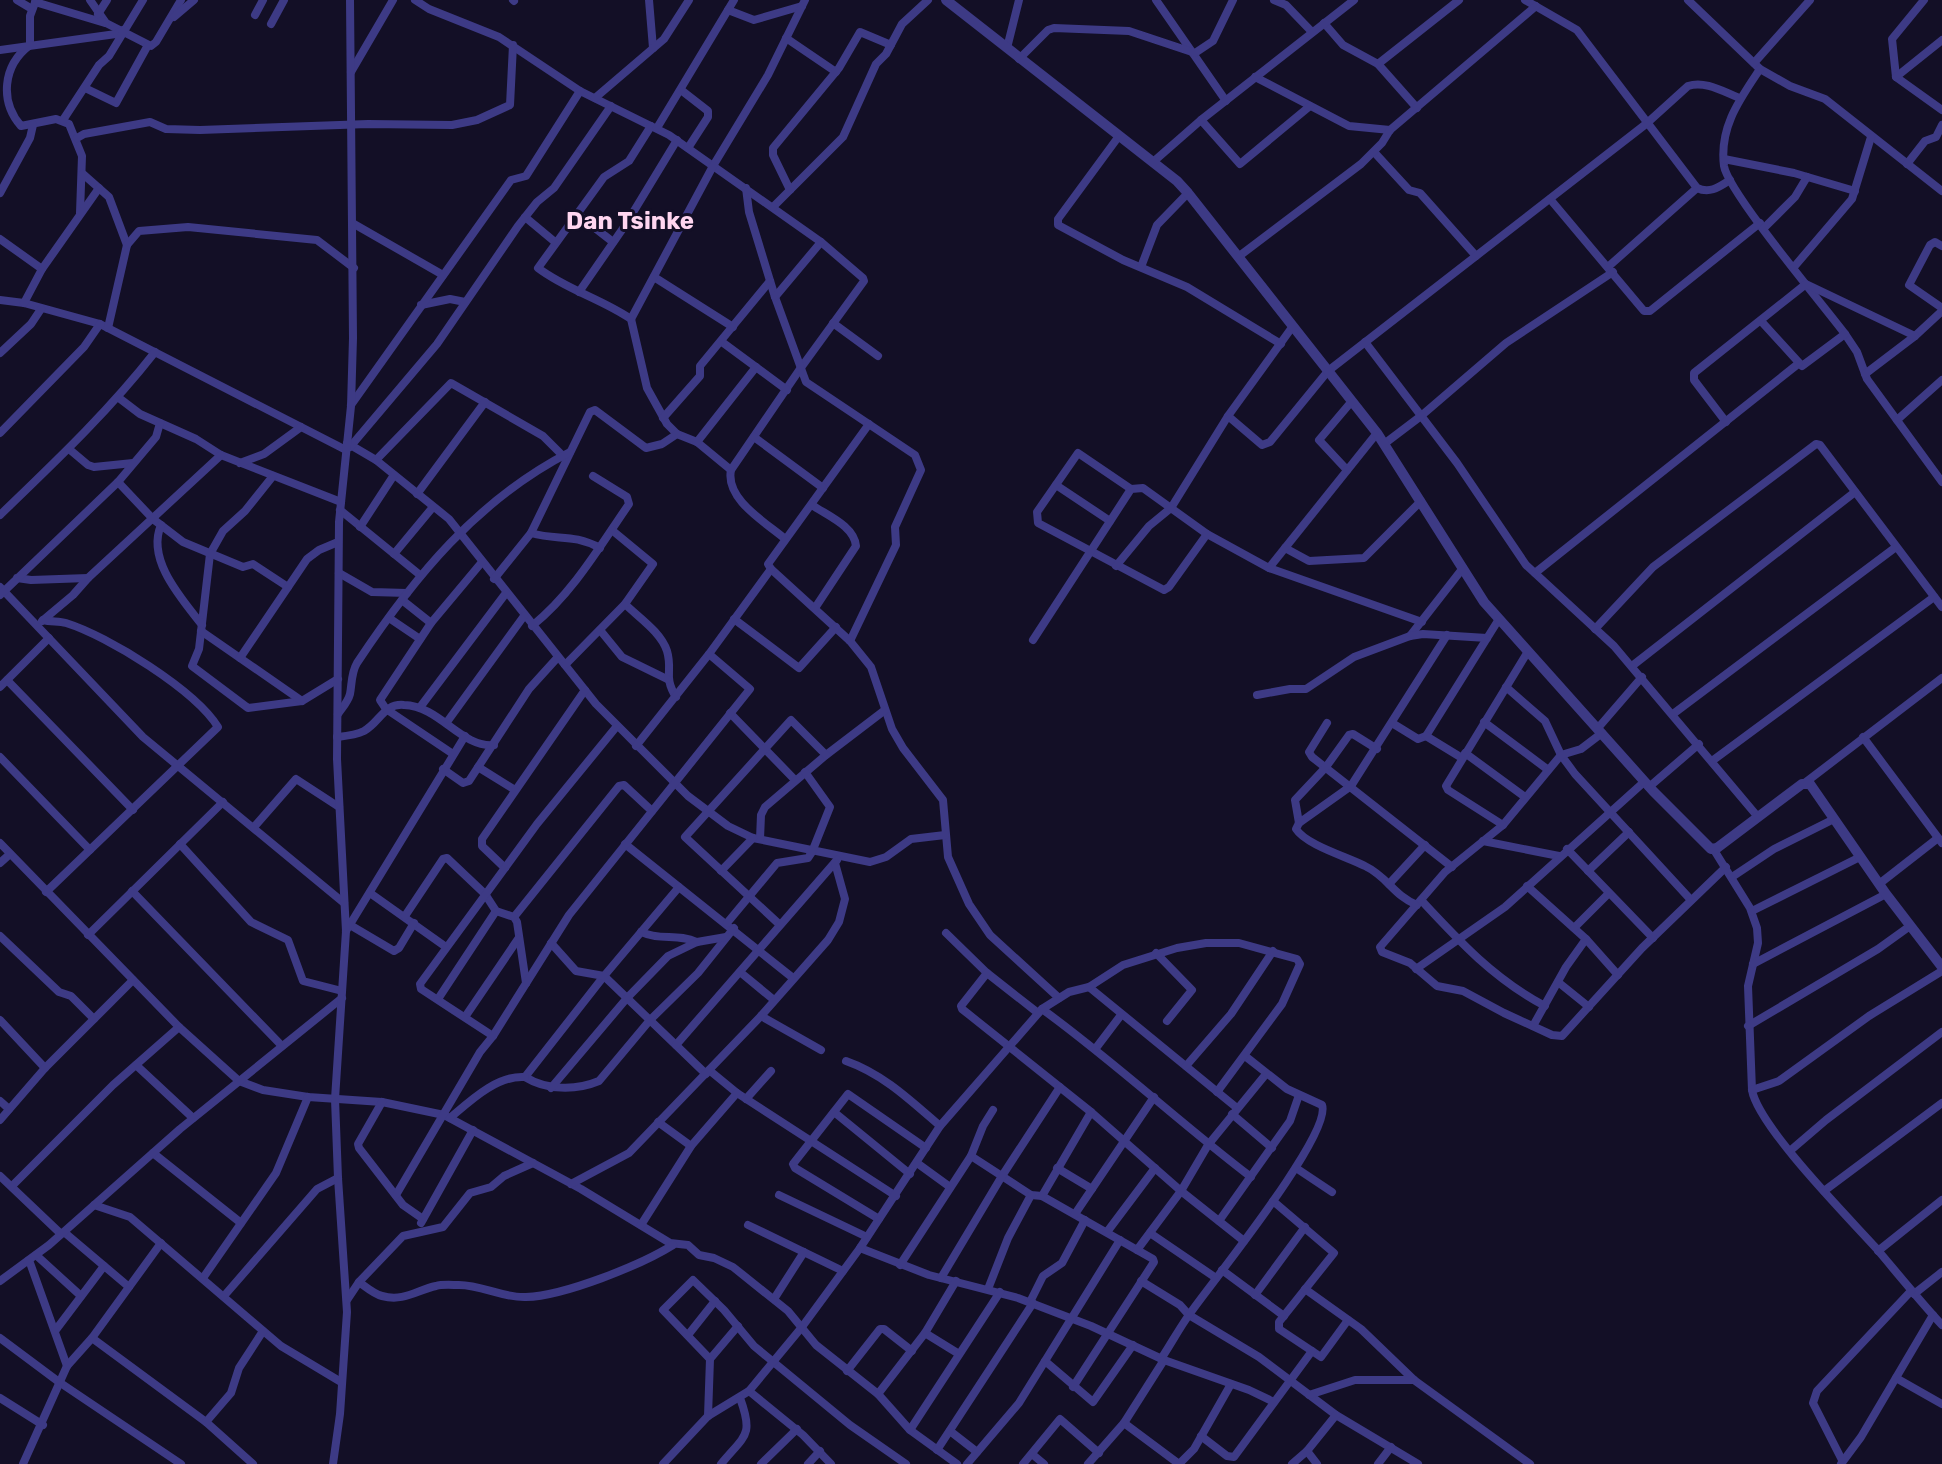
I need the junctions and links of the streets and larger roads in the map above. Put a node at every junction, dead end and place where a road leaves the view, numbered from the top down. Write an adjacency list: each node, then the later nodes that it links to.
1 (17, 0): 28 (street)
2 (90, 0): 31 (street)
3 (106, 0): 31 (street)
4 (143, 0): 37 (street)
5 (182, 0): 33 (street)
6 (194, 0): 33 (street)
7 (263, 0): 32 (street)
8 (284, 0): 36 (street)
9 (350, 0): 52 (street)
10 (393, 0): 52 (street)
11 (415, 0): 43 (street)
12 (649, 0): 45 (street)
13 (688, 0): 45 (street)
14 (734, 0): 30 (street)
15 (928, 0): 44 (street)
16 (946, 0): 46 (street)
17 (1019, 0): 46 (street)
18 (1156, 0): 48 (street)
19 (1233, 0): 48 (street)
20 (1274, 0): 38 (street)
21 (1354, 0): 35 (street)
22 (1459, 0): 50 (street)
23 (1525, 0): 29 (street)
24 (1688, 0): 51 (street)
25 (1810, 0): 51 (street)
26 (1924, 0): 55 (street)
27 (803, 3): 30 (street); 39 (street)
28 (34, 4): 34 (street); 41 (street)
29 (1536, 6): 64 (street); 68 (street)
30 (729, 10): 57 (street)
31 (98, 14): 34 (street)
32 (255, 15)
33 (168, 22): 42 (street)
34 (106, 23): 37 (street)
35 (1324, 23): 38 (street); 50 (street)
36 (271, 24)
37 (124, 30): 41 (street); 42 (street); 56 (street)
38 (1312, 32): 54 (street)
39 (786, 38): 53 (street); 83 (street)
40 (1942, 40): 55 (street)
41 (30, 45): 47 (street); 69 (street)
42 (148, 45): 56 (street)
43 (513, 45): 58 (street); 71 (street)
44 (891, 45): 53 (street); 91 (street)
45 (653, 48): 59 (street)
46 (1007, 48): 49 (street)
47 (0, 50)
48 (1195, 53): 49 (street); 61 (street)
49 (1019, 59): 74 (street)
50 (1378, 64): 64 (street)
51 (1757, 66): 60 (street); 75 (street)
52 (351, 72): 71 (street)
53 (836, 72): 91 (street)
54 (1255, 77): 61 (street); 63 (street)
55 (1896, 77): 65 (street)
56 (85, 87): 66 (street)
57 (681, 90): 72 (street); 78 (street)
58 (580, 91): 59 (street); 116 (street)
59 (595, 98): 62 (street)
60 (1740, 98): 68 (street); 80 (street)
61 (1226, 101): 67 (street)
62 (611, 105): 72 (street); 100 (street)
63 (1310, 106): 67 (street); 73 (street)
64 (1417, 108): 73 (street)
65 (1942, 110)
66 (63, 120): 69 (street); 76 (street)
67 (1201, 120): 81 (street)
68 (1646, 124): 90 (street); 96 (street)
69 (33, 125): 86 (street)
70 (1942, 125): 82 (street)
71 (353, 126): 76 (street); 101 (street)
72 (654, 127): 77 (street); 99 (street)
73 (1390, 130): 79 (street)
74 (1119, 136): 81 (street); 111 (street)
75 (1871, 137): 82 (street); 92 (street)
76 (77, 138): 84 (street)
77 (676, 140): 78 (street); 105 (street)
78 (688, 148): 83 (street)
79 (1374, 152): 109 (street); 110 (street)
80 (1724, 159): 85 (street); 87 (street)
81 (1153, 162): 95 (street)
82 (1907, 164): 93 (street)
83 (713, 166): 89 (street); 117 (street)
84 (83, 174): 88 (street); 98 (street)
85 (1807, 177): 92 (street); 102 (street)
86 (3, 180): 94 (street)
87 (1730, 180): 90 (street); 102 (street)
88 (99, 188): 98 (street); 107 (street)
89 (746, 188): 97 (street); 118 (street)
90 (1697, 188): 115 (street)
91 (789, 190): 97 (street)
92 (1855, 191): 112 (street)
93 (1942, 191)
94 (0, 193)
95 (1188, 193): 110 (street); 111 (street)
96 (1550, 199): 109 (street); 115 (street)
97 (773, 207): 106 (street)
98 (80, 213): 114 (street)
99 (577, 214): 104 (street); 105 (street)
100 (525, 217): 104 (street); 123 (street)
101 (354, 224): 113 (street); 116 (street)
102 (1762, 225): 112 (street); 115 (street)
103 (0, 239): 114 (street)
104 (555, 242): 120 (street)
105 (613, 242): 120 (street)
106 (821, 242): 121 (street); 130 (street)
107 (127, 245): 113 (street); 131 (street)
108 (1942, 246): 127 (street)
109 (1476, 256): 137 (street)
110 (1238, 257): 132 (street)
111 (1141, 267): 138 (street)
112 (1794, 267): 119 (street)
113 (354, 268): 152 (street)
114 (42, 269): 124 (street)
115 (1611, 269): 154 (street)
116 (443, 274): 125 (street)
117 (654, 277): 128 (street); 133 (street)
118 (771, 281): 121 (street); 133 (street)
119 (1806, 284): 129 (street); 134 (street); 135 (street)
120 (579, 292): 128 (street)
121 (775, 297): 144 (street)
122 (0, 300): 124 (street)
123 (465, 302): 125 (street); 167 (street)
124 (24, 303): 126 (street)
125 (421, 305): 152 (street)
126 (41, 309): 131 (street); 140 (street)
127 (1942, 309): 135 (street)
128 (631, 319): 155 (street)
129 (1761, 321): 142 (street); 157 (street)
130 (832, 323): 141 (street); 144 (street)
131 (104, 326): 139 (street); 161 (street)
132 (1293, 326): 138 (street); 145 (street)
133 (733, 327): 136 (street)
134 (1845, 334): 142 (street); 146 (street)
135 (1915, 336): 146 (street)
136 (722, 342): 143 (street); 155 (street)
137 (1365, 342): 145 (street); 154 (street)
138 (1281, 344): 153 (street)
139 (155, 352): 149 (street); 160 (street)
140 (0, 353)
141 (878, 356)
142 (1798, 364): 157 (street)
143 (756, 367): 148 (street); 165 (street)
144 (800, 369): 148 (street); 159 (street)
145 (1328, 371): 150 (street); 153 (street)
146 (1865, 374): 156 (street)
147 (1942, 380): 156 (street)
148 (787, 390): 164 (street)
149 (119, 398): 158 (street); 168 (street)
150 (1352, 401): 162 (street); 175 (street)
151 (485, 402): 169 (street); 171 (street); 185 (street)
152 (351, 406): 167 (street)
153 (1228, 416): 190 (street)
154 (1421, 416): 166 (street); 214 (street)
155 (663, 418): 163 (street)
156 (1897, 420): 180 (street)
157 (1726, 422): 214 (street)
158 (160, 423): 170 (street); 172 (street)
159 (868, 424): 182 (street); 245 (street)
160 (301, 427): 167 (street); 173 (street)
161 (0, 433)
162 (1377, 433): 166 (street); 175 (street)
163 (677, 434): 165 (street); 169 (street)
164 (754, 437): 174 (street); 182 (street)
165 (697, 442): 174 (street)
166 (1384, 444): 186 (street)
167 (348, 446): 171 (street); 188 (street)
168 (69, 449): 172 (street); 191 (street)
169 (566, 454): 197 (street); 198 (street)
170 (221, 456): 173 (street); 192 (street)
171 (376, 460): 176 (street)
172 (133, 463): 179 (street)
173 (240, 463): 177 (street)
174 (731, 470): 200 (street)
175 (1347, 470): 204 (street)
176 (394, 475): 185 (street); 195 (street)
177 (273, 476): 188 (street); 206 (street)
178 (594, 476): 196 (street)
179 (118, 482): 192 (street); 216 (street)
180 (1942, 482)
181 (1056, 485): 183 (street); 193 (street); 205 (street)
182 (823, 488): 187 (street)
183 (1131, 489): 190 (street); 193 (street)
184 (1855, 492): 202 (street); 237 (street); 251 (street)
185 (417, 494): 189 (street)
186 (1421, 501): 204 (street); 211 (street)
187 (812, 505): 200 (street); 226 (street)
188 (341, 506): 195 (street); 201 (street)
189 (433, 507): 197 (street); 207 (street)
190 (1171, 508): 199 (street); 209 (street)
191 (0, 515)
192 (153, 519): 194 (street); 217 (street)
193 (1110, 521): 205 (street)
194 (161, 525): 206 (street); 236 (street)
195 (360, 527): 207 (street)
196 (613, 531): 203 (street); 224 (street)
197 (461, 533): 208 (street); 215 (street)
198 (531, 533): 203 (street); 218 (street)
199 (1207, 534): 209 (street); 210 (street)
200 (784, 538): 212 (street)
201 (339, 542): 213 (street); 219 (street)
202 (1896, 547): 223 (street); 266 (street)
203 (600, 548): 234 (street)
204 (1285, 548): 210 (street)
205 (1090, 552): 209 (street); 244 (street)
206 (210, 554): 219 (street); 236 (street)
207 (394, 554): 215 (street)
208 (482, 562): 218 (street); 233 (street)
209 (1116, 566)
210 (1269, 568): 232 (street)
211 (1463, 568): 230 (street); 232 (street)
212 (771, 569): 226 (street); 229 (street)
213 (339, 573): 222 (street); 253 (street)
214 (1535, 573): 237 (street)
215 (420, 575): 222 (street)
216 (17, 578): 217 (street); 220 (street)
217 (88, 578): 231 (street)
218 (494, 579): 221 (street)
219 (288, 588): 249 (street)
220 (1, 591): 231 (street)
221 (506, 593): 227 (street); 262 (street)
222 (404, 597): 228 (street); 233 (street)
223 (1934, 597): 225 (street); 288 (street)
224 (625, 604): 238 (street); 254 (street)
225 (1942, 607)
226 (815, 608): 235 (street)
227 (524, 616): 234 (street); 268 (street)
228 (389, 618): 243 (street); 267 (street)
229 (734, 619): 235 (street); 247 (street)
230 (1499, 619): 242 (street); 246 (street)
231 (40, 622): 241 (street); 289 (street)
232 (1422, 622): 240 (street)
233 (431, 623): 243 (street)
234 (532, 626): 248 (street)
235 (836, 627): 245 (street)
236 (201, 628): 249 (street); 261 (street)
237 (1596, 629): 251 (street)
238 (600, 630): 250 (street); 254 (street)
239 (1447, 635): 240 (street); 242 (street); 271 (street)
240 (1410, 636): 259 (street)
241 (49, 638): 256 (street); 289 (street)
242 (1487, 638): 275 (street)
243 (420, 639): 263 (street)
244 (1032, 640)
245 (850, 641): 264 (street)
246 (1527, 653): 257 (street); 273 (street)
247 (709, 654): 260 (street); 265 (street)
248 (558, 657): 250 (street); 279 (street)
249 (240, 658): 261 (street)
250 (565, 666): 258 (street)
251 (1632, 666): 252 (street)
252 (1642, 677): 266 (street); 273 (street)
253 (338, 679): 261 (street); 267 (street)
254 (667, 679): 260 (street)
255 (1940, 682): 277 (street)
256 (3, 683): 304 (street)
257 (1506, 687): 269 (street); 286 (street)
258 (585, 690): 272 (street); 300 (street)
259 (1257, 695)
260 (676, 697): 280 (street)
261 (302, 701)
262 (421, 706): 263 (street); 268 (street)
263 (386, 709): 276 (street); 283 (street)
264 (885, 710): 284 (street); 314 (street)
265 (730, 713): 281 (street); 297 (street)
266 (1673, 714): 278 (street)
267 (337, 715): 276 (street)
268 (447, 722): 274 (street)
269 (1484, 722): 285 (street); 292 (street)
270 (1327, 723): 291 (street)
271 (1392, 723): 275 (street); 282 (street)
272 (617, 726): 280 (street); 333 (street)
273 (1600, 731): 286 (street); 298 (street)
274 (465, 736): 279 (street); 283 (street)
275 (1426, 736): 285 (street)
276 (337, 737): 303 (street)
277 (1863, 737): 296 (street); 316 (street)
278 (1699, 744): 288 (street); 298 (street)
279 (494, 745): 290 (street)
280 (636, 746): 297 (street)
281 (765, 746): 284 (street); 295 (street); 306 (street)
282 (1377, 749): 291 (street); 299 (street)
283 (453, 754): 293 (street)
284 (826, 755): 294 (street)
285 (1463, 755): 301 (street); 311 (street)
286 (1561, 755): 292 (street); 307 (street)
287 (0, 757): 323 (street)
288 (1712, 761): 308 (street)
289 (178, 767): 302 (street); 304 (street)
290 (478, 767): 293 (street); 300 (street)
291 (1326, 767): 299 (street); 310 (street)
292 (1547, 769): 301 (street)
293 (443, 770): 343 (street)
294 (805, 772): 295 (street); 325 (street)
295 (795, 780): 315 (street)
296 (1806, 782): 308 (street); 309 (street)
297 (675, 783): 305 (street); 306 (street)
298 (1647, 784): 307 (street); 324 (street)
299 (1351, 786): 310 (street); 321 (street)
300 (515, 789): 333 (street)
301 (1525, 797): 311 (street)
302 (223, 802): 312 (street); 319 (street)
303 (339, 807): 312 (street); 349 (street)
304 (133, 810): 323 (street)
305 (652, 811): 320 (street); 354 (street)
306 (708, 811): 315 (street); 334 (street)
307 (1611, 813): 313 (street); 322 (street)
308 (1758, 817): 324 (street)
309 (1834, 819): 328 (street); 336 (street)
310 (1299, 823): 337 (street)
311 (1503, 825): 317 (street)
312 (254, 827): 349 (street)
313 (1629, 832): 335 (street); 348 (street)
314 (945, 836): 329 (street); 390 (street)
315 (756, 839): 325 (street); 334 (street)
316 (1940, 840): 338 (street)
317 (1483, 841): 327 (street); 331 (street)
318 (0, 843): 326 (street)
319 (180, 844): 341 (street); 388 (street)
320 (626, 844): 340 (street); 371 (street)
321 (1425, 845): 331 (street); 337 (street)
322 (1567, 849): 327 (street); 335 (street)
323 (90, 850): 342 (street)
324 (1714, 850): 332 (street)
325 (812, 852): 329 (street); 347 (street)
326 (10, 854): 330 (street); 342 (street)
327 (1560, 856): 339 (street)
328 (1860, 857): 338 (street); 352 (street)
329 (837, 860): 356 (street); 383 (street)
330 (0, 863)
331 (1452, 867): 350 (street)
332 (1726, 867): 336 (street); 348 (street)
333 (505, 868): 345 (street)
334 (721, 871): 347 (street)
335 (1588, 871): 344 (street)
336 (1732, 877): 352 (street)
337 (1389, 884): 350 (street)
338 (1879, 884): 346 (street)
339 (1527, 886): 360 (street); 369 (street)
340 (679, 887): 357 (street); 361 (street)
341 (132, 891): 363 (street); 409 (street)
342 (46, 892): 363 (street)
343 (370, 893): 353 (street); 359 (street)
344 (1609, 893): 360 (street); 366 (street)
345 (485, 894): 351 (street); 353 (street); 372 (street)
346 (1886, 894): 358 (street); 376 (street)
347 (750, 896): 356 (street); 357 (street)
348 (1691, 900): 366 (street)
349 (344, 903): 359 (street)
350 (1419, 903): 369 (street); 377 (street)
351 (496, 911): 354 (street); 391 (street)
352 (1752, 911): 376 (street)
353 (405, 916): 355 (street)
354 (514, 917): 367 (street)
355 (414, 923): 359 (street); 372 (street)
356 (779, 924): 373 (street)
357 (730, 925): 365 (street); 373 (street)
358 (1910, 926): 378 (street); 404 (street)
359 (348, 928): 388 (street)
360 (1574, 928): 368 (street)
361 (641, 932): 370 (street); 382 (street)
362 (946, 933): 380 (street)
363 (88, 935): 384 (street)
364 (0, 936): 399 (street)
365 (726, 937): 370 (street); 401 (street)
366 (1653, 938): 381 (street)
367 (518, 939): 385 (street); 398 (street)
368 (1586, 939): 381 (street); 386 (street)
369 (1458, 940): 377 (street); 393 (street)
370 (697, 942): 389 (street)
371 (550, 943): 382 (street); 385 (street)
372 (446, 947): 391 (street)
373 (759, 949): 379 (street); 383 (street)
374 (1273, 951): 375 (street); 413 (street); 416 (street)
375 (1156, 953): 387 (street); 402 (street)
376 (1753, 964): 404 (street)
377 (1416, 969): 403 (street)
378 (1942, 969): 425 (street)
379 (740, 972): 392 (street); 408 (street)
380 (987, 973): 395 (street); 410 (street)
381 (1618, 975): 394 (street)
382 (604, 976): 389 (street); 421 (street)
383 (793, 978): 392 (street)
384 (133, 980): 399 (street); 405 (street)
385 (526, 982): 407 (street)
386 (1558, 982): 393 (street); 394 (street)
387 (1089, 987): 390 (street); 396 (street)
388 (342, 995): 409 (street); 431 (street)
389 (627, 998): 401 (street); 424 (street)
390 (1059, 998): 395 (street)
391 (438, 999): 398 (street)
392 (774, 1000): 397 (street)
393 (1545, 1006): 403 (street)
394 (1589, 1007): 403 (street)
395 (1040, 1011): 410 (street); 411 (street)
396 (1121, 1015): 411 (street); 416 (street)
397 (761, 1016): 412 (street); 419 (street)
398 (465, 1017): 407 (street)
399 (94, 1019): 417 (street)
400 (0, 1020): 417 (street)
401 (650, 1020): 408 (street); 424 (street)
402 (1167, 1021)
403 (1533, 1026)
404 (1748, 1026): 425 (street)
405 (179, 1027): 415 (street); 422 (street)
406 (1942, 1032): 453 (street)
407 (493, 1036): 441 (street)
408 (676, 1045): 419 (street)
409 (282, 1046): 422 (street)
410 (1006, 1047): 423 (street); 445 (street)
411 (1096, 1048): 430 (street)
412 (821, 1050)
413 (1245, 1056): 420 (street); 426 (street)
414 (846, 1061): 445 (street)
415 (136, 1065): 442 (street); 467 (street)
416 (1186, 1066): 426 (street)
417 (45, 1068): 436 (street)
418 (771, 1071): 432 (street)
419 (707, 1072): 427 (street); 444 (street)
420 (1266, 1074): 428 (street); 438 (street)
421 (525, 1077): 424 (street); 441 (street)
422 (239, 1081): 429 (street); 442 (street)
423 (1060, 1087): 440 (street); 463 (street)
424 (551, 1088)
425 (1752, 1090): 453 (street)
426 (1217, 1092): 438 (street)
427 (737, 1093): 432 (street); 450 (street)
428 (1299, 1095): 452 (street); 460 (street)
429 (308, 1097): 431 (street); 486 (street)
430 (1154, 1097): 447 (street); 449 (street)
431 (335, 1099): 434 (street); 465 (street)
432 (746, 1099): 448 (street)
433 (0, 1101): 436 (street)
434 (382, 1102): 441 (street); 473 (street)
435 (1942, 1102): 471 (street)
436 (9, 1109): 443 (street)
437 (993, 1110): 455 (street)
438 (1235, 1111): 449 (street); 452 (street)
439 (834, 1112): 448 (street); 451 (street); 461 (street)
440 (1091, 1112): 447 (street); 458 (street)
441 (447, 1117): 446 (street); 473 (street)
442 (193, 1118): 454 (street)
443 (0, 1120)
444 (658, 1122): 450 (street); 466 (street)
445 (940, 1126): 451 (street)
446 (473, 1130): 456 (street); 482 (street)
447 (1124, 1141): 459 (street); 469 (street)
448 (811, 1142): 476 (street); 483 (street)
449 (1208, 1145): 464 (street); 470 (street)
450 (692, 1146): 487 (street)
451 (926, 1148): 457 (street)
452 (1272, 1148): 464 (street)
453 (1791, 1150): 471 (street)
454 (153, 1153): 480 (street); 486 (street)
455 (971, 1156): 463 (street); 468 (street)
456 (533, 1163): 466 (street); 490 (street)
457 (917, 1163): 461 (street); 468 (street)
458 (1058, 1168): 469 (street); 477 (street)
459 (1155, 1168): 470 (street); 492 (street)
460 (1296, 1168): 472 (street); 479 (street)
461 (910, 1174): 476 (street)
462 (0, 1176): 467 (street)
463 (1002, 1176): 475 (street); 510 (street)
464 (1251, 1177): 485 (street)
465 (338, 1178): 522 (street); 524 (street)
466 (571, 1184): 487 (street)
467 (12, 1186): 491 (street)
468 (950, 1187): 504 (street)
469 (1092, 1189): 481 (street)
470 (1181, 1191): 485 (street); 493 (street)
471 (1824, 1191): 501 (street)
472 (1332, 1192)
473 (396, 1195): 482 (street)
474 (779, 1195): 494 (street)
475 (1031, 1195): 477 (street); 516 (street)
476 (896, 1196): 483 (street)
477 (1042, 1196): 481 (street)
478 (1942, 1200): 501 (street)
479 (1273, 1201): 489 (street); 496 (street)
480 (94, 1205): 491 (street); 497 (street)
481 (1076, 1214): 484 (street)
482 (423, 1219): 490 (street)
483 (879, 1219): 494 (street)
484 (1085, 1220): 492 (street); 526 (street)
485 (1219, 1221): 496 (street)
486 (241, 1223): 509 (street)
487 (641, 1225): 498 (street)
488 (748, 1225): 502 (street)
489 (1305, 1227): 517 (street); 520 (street)
490 (416, 1231): 514 (street)
491 (63, 1233): 503 (street); 505 (street)
492 (1107, 1233): 495 (street)
493 (1150, 1233): 500 (street); 508 (street)
494 (867, 1237): 499 (street)
495 (1120, 1240): 500 (street); 530 (street)
496 (1244, 1240): 508 (street)
497 (161, 1243): 509 (street); 515 (street)
498 (674, 1245): 514 (street); 523 (street)
499 (860, 1248): 504 (street); 506 (street)
500 (1137, 1250): 513 (street)
501 (1878, 1251): 519 (street)
502 (804, 1252): 506 (street); 523 (street)
503 (33, 1257): 511 (street); 521 (street); 535 (street)
504 (900, 1265): 510 (street)
505 (104, 1266): 515 (street); 521 (street)
506 (843, 1271): 534 (street)
507 (1942, 1272): 519 (street)
508 (1219, 1274): 520 (street); 527 (street)
509 (203, 1278): 522 (street)
510 (941, 1278): 512 (street)
511 (0, 1281)
512 (956, 1281): 516 (street); 538 (street)
513 (1142, 1281): 527 (street); 537 (street)
514 (359, 1282): 524 (street)
515 (129, 1287): 541 (street)
516 (988, 1289): 518 (street)
517 (1305, 1289): 529 (street); 531 (street)
518 (1000, 1292): 526 (street); 545 (street)
519 (1912, 1293): 528 (street); 582 (street)
520 (1255, 1295): 529 (street)
521 (81, 1296): 535 (street)
522 (224, 1296): 536 (street)
523 (774, 1299): 534 (street)
524 (347, 1300): 556 (street)
525 (715, 1301): 533 (street); 539 (street); 539 (street)
526 (1031, 1303): 530 (street); 573 (street)
527 (1189, 1315): 547 (street); 554 (street)
528 (1933, 1315): 532 (street); 552 (street)
529 (1284, 1316): 544 (street)
530 (1071, 1318): 537 (street); 549 (street)
531 (1348, 1320): 544 (street); 553 (street)
532 (1942, 1325)
533 (738, 1326): 546 (street); 548 (street)
534 (802, 1327): 548 (street); 551 (street)
535 (55, 1331): 550 (street)
536 (264, 1331): 556 (street); 568 (street)
537 (1106, 1332): 542 (street); 558 (street)
538 (925, 1333): 543 (street); 545 (street)
539 (688, 1335): 546 (street)
540 (0, 1338): 555 (street)
541 (92, 1338): 550 (street); 568 (street)
542 (1133, 1346): 547 (street); 558 (street)
543 (912, 1351): 551 (street); 560 (street)
544 (1312, 1351): 554 (street)
545 (959, 1354): 572 (street)
546 (710, 1359): 567 (street)
547 (1162, 1360): 557 (street); 569 (street)
548 (774, 1361): 559 (street); 592 (street)
549 (1045, 1361): 558 (street); 579 (street)
550 (67, 1366): 555 (street)
551 (847, 1371): 560 (street)
552 (1896, 1378): 565 (street); 582 (street)
553 (1414, 1380): 561 (street); 602 (street)
554 (1291, 1381): 561 (street); 564 (street)
555 (58, 1382): 570 (street); 584 (street)
556 (341, 1382): 586 (street)
557 (1231, 1384): 564 (street); 574 (street)
558 (1073, 1387)
559 (749, 1391): 563 (street); 571 (street)
560 (878, 1394): 572 (street)
561 (1309, 1395): 566 (street)
562 (0, 1398): 570 (street)
563 (740, 1398): 567 (street); 588 (street)
564 (1274, 1402): 574 (street)
565 (1942, 1404)
566 (1336, 1415): 575 (street); 577 (street)
567 (708, 1416): 587 (street)
568 (206, 1422): 585 (street)
569 (1124, 1423): 574 (street); 581 (street)
570 (43, 1425): 583 (street)
571 (797, 1430): 578 (street); 589 (street)
572 (910, 1430): 576 (street)
573 (950, 1431): 576 (street); 579 (street)
574 (1201, 1436)
575 (1391, 1446): 600 (street); 601 (street)
576 (937, 1450): 593 (street)
577 (1307, 1450): 598 (street); 599 (street)
578 (820, 1451): 590 (street); 591 (street)
579 (977, 1452): 594 (street)
580 (1032, 1454): 581 (street); 595 (street); 596 (street)
581 (1099, 1454): 597 (street)
582 (1841, 1462)
583 (23, 1464)
584 (181, 1464)
585 (253, 1464)
586 (333, 1464)
587 (663, 1464)
588 (721, 1464)
589 (762, 1464)
590 (808, 1464)
591 (831, 1464)
592 (906, 1464)
593 (957, 1464)
594 (967, 1464)
595 (1023, 1464)
596 (1044, 1464)
597 (1088, 1464)
598 (1292, 1464)
599 (1317, 1464)
600 (1378, 1464)
601 (1418, 1464)
602 (1530, 1464)

